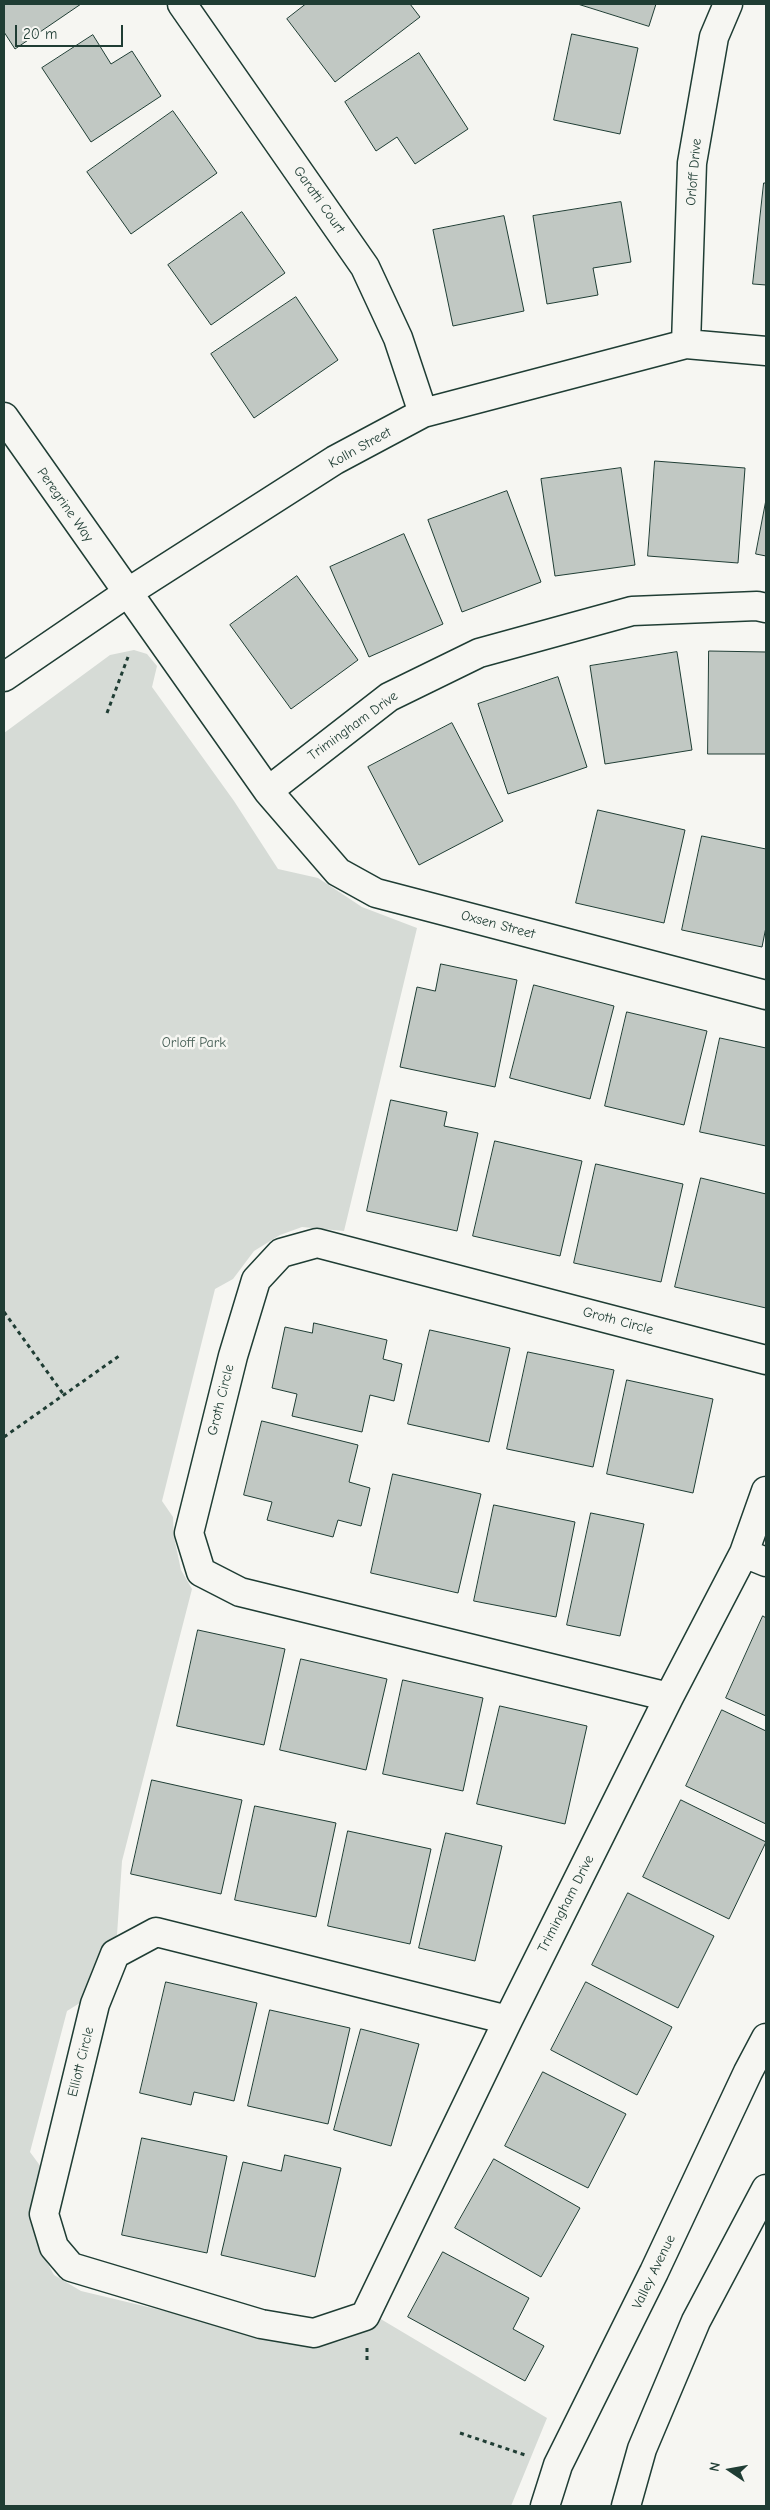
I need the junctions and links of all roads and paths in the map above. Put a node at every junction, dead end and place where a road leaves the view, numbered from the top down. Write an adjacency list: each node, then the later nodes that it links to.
1 (182, 4): 5 (street, Garatti Court)
2 (728, 4): 3 (street, Orloff Drive)
3 (686, 344): 4 (street, Kolln Street); 5 (street, Kolln Street)
4 (766, 351)
5 (423, 413): 7 (street, Kolln Street)
6 (4, 417): 7 (street, Peregrine Way)
7 (127, 594): 10 (street, Kolln Street); 12 (street)
8 (766, 608): 12 (street, Trimingham Drive)
9 (128, 658): 11 (path)
10 (4, 677)
11 (106, 713)
12 (268, 790): 13 (street, Oxsen Street)
13 (766, 996)
14 (4, 1312): 17 (path)
15 (119, 1356): 17 (path)
16 (766, 1360): 21 (street, Groth Circle)
17 (64, 1395): 18 (path)
18 (4, 1437)
19 (765, 1500): 20 (street, Trimingham Drive)
20 (755, 1558): 21 (street, Trimingham Drive)
21 (670, 1697): 22 (street, Trimingham Drive)
22 (508, 2020): 25 (street, Trimingham Drive); 25 (street, Elliott Circle)
23 (766, 2038): 27 (street, Valley Avenue)
24 (766, 2189): 29 (street)
25 (365, 2316)
26 (460, 2433): 27 (path)
27 (558, 2465): 28 (street, Valley Avenue)
28 (545, 2506)
29 (626, 2506)

